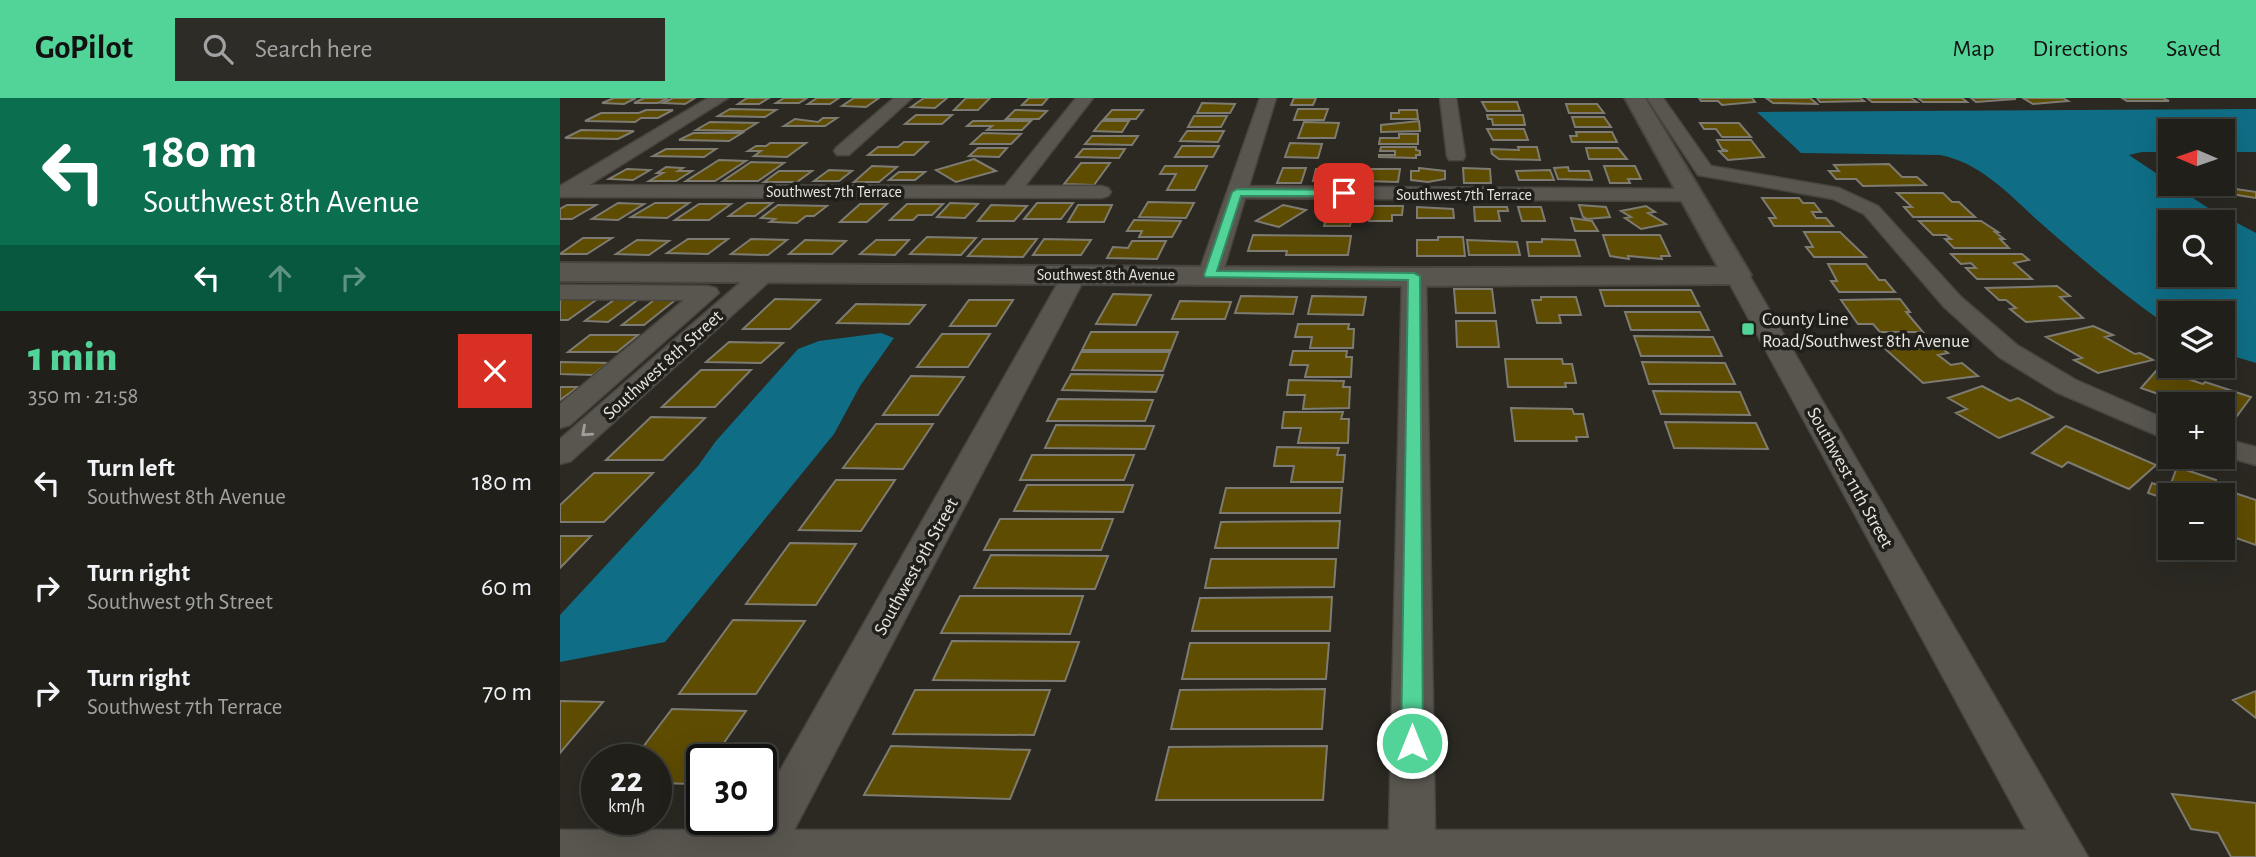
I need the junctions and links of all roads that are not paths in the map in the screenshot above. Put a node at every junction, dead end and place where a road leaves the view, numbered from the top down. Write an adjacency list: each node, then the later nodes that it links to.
1 (720, 98): 13 (street)
2 (904, 98): 8 (street)
3 (1085, 98): 10 (street)
4 (1268, 98): 12 (street)
5 (1448, 98): 9 (street)
6 (1635, 98): 14 (street, Southwest 11th Street)
7 (1655, 98): 23 (street)
8 (843, 151)
9 (1456, 156)
10 (1010, 192): 11 (street, Southwest 7th Terrace); 13 (street, Southwest 7th Terrace)
11 (1101, 192)
12 (1237, 192): 14 (street, Southwest 7th Terrace); 18 (street)
13 (563, 193)
14 (1691, 195): 19 (street, Southwest 11th Street)
15 (560, 272): 16 (street, Southwest 8th Avenue)
16 (765, 273): 17 (street, Southwest 8th Avenue); 25 (street, Southwest 8th Street, one-way to 25)
17 (1075, 274): 18 (street, Southwest 8th Avenue); 30 (street, Southwest 9th Street)
18 (1210, 275): 20 (street, Southwest 8th Avenue)
19 (1737, 275): 20 (street, Southwest 8th Avenue); 29 (street, Southwest 11th Street)
20 (1414, 276): 28 (street)
21 (560, 292): 22 (street)
22 (560, 419)
23 (2158, 427)
24 (2235, 450): 26 (street)
25 (560, 455)
26 (2256, 456)
27 (560, 851): 30 (street)
28 (1412, 853): 29 (street); 30 (street)
29 (2064, 854)
30 (757, 855)

